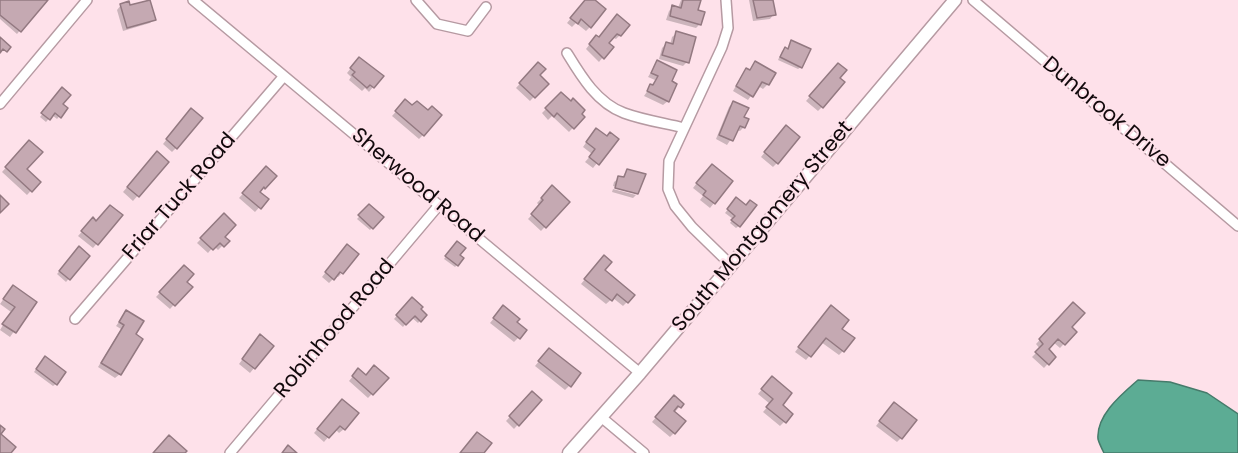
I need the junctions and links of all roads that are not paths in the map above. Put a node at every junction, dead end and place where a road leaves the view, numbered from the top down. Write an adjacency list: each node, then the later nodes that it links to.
1 (87, 0): 10 (street)
2 (193, 0): 9 (street, Sherwood Road)
3 (416, 0): 7 (street)
4 (726, 0): 11 (street)
5 (955, 0): 14 (street, South Montgomery Street)
6 (973, 0): 13 (street, Dunbrook Drive)
7 (486, 7)
8 (567, 53): 11 (street)
9 (285, 76): 12 (street, Sherwood Road); 15 (street, Friar Tuck Road)
10 (0, 104)
11 (684, 128): 14 (street)
12 (440, 206): 16 (street, Sherwood Road); 18 (street, Robinhood Road)
13 (1238, 226)
14 (731, 265): 16 (street, South Montgomery Street)
15 (75, 319)
16 (640, 373): 17 (street, South Montgomery Street)
17 (601, 417): 19 (street, South Montgomery Street); 20 (street)
18 (230, 453)
19 (569, 453)
20 (644, 453)

